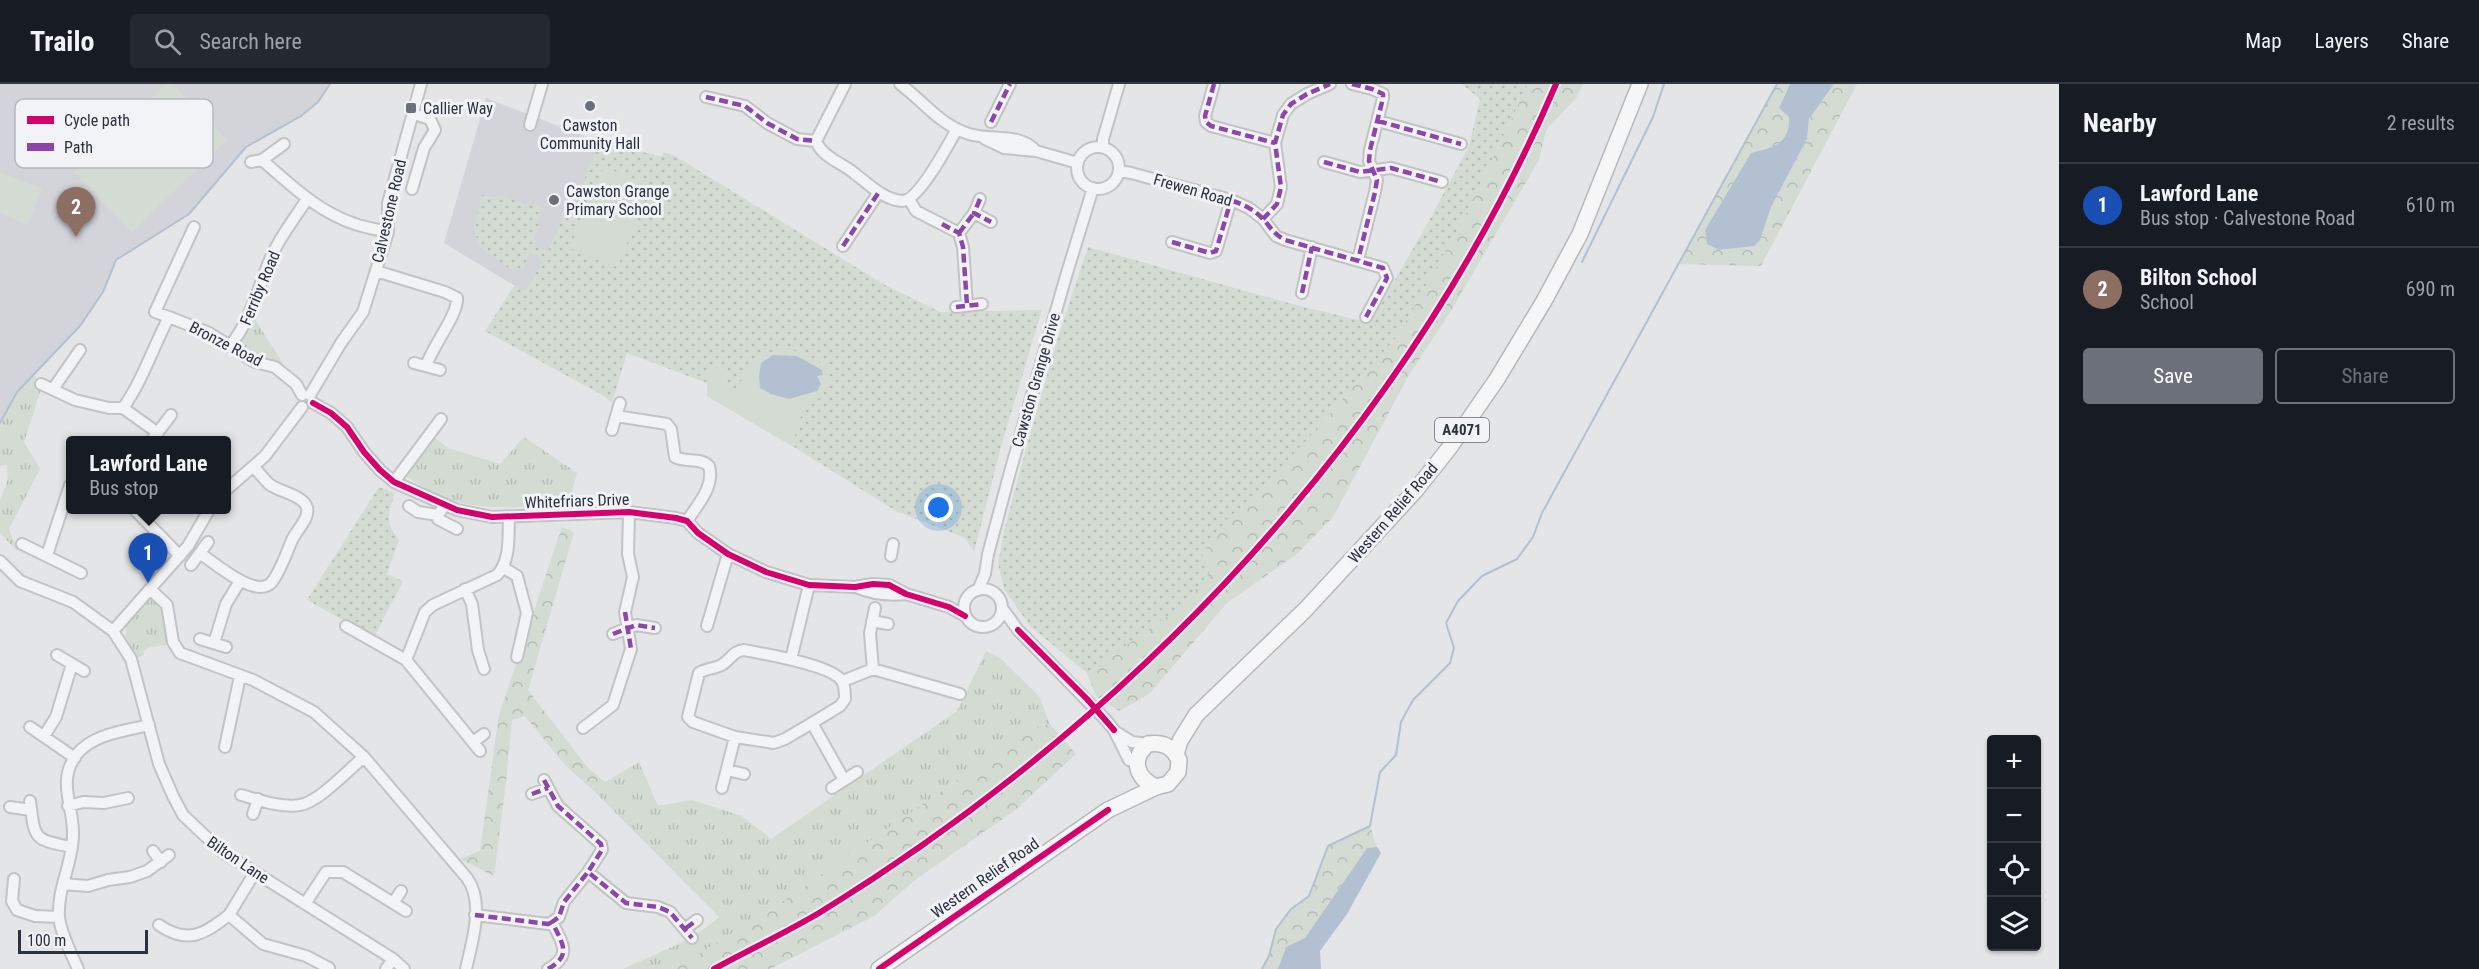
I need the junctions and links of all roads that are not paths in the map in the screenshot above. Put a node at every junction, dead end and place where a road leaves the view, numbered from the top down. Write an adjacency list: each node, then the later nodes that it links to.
1 (421, 84): 14 (street, Calvestone Road)
2 (542, 84): 17 (street)
3 (845, 84): 19 (street)
4 (1010, 84): 16 (street)
5 (1119, 84): 23 (street)
6 (1214, 84): 20 (street)
7 (1330, 84): 12 (street)
8 (1352, 84): 11 (street)
9 (1640, 84): 130 (highway, Western Relief Road / A4071)
10 (907, 86): 18 (street)
11 (1373, 86): 15 (street)
12 (1304, 89): 20 (street)
13 (706, 97): 19 (street)
14 (414, 114): 28 (street); 42 (street, Calvestone Road)
15 (1378, 121): 22 (street); 27 (street)
16 (991, 122)
17 (530, 125)
18 (957, 129): 25 (street); 35 (street)
19 (816, 141): 33 (street)
20 (1275, 143): 39 (street)
21 (284, 144): 34 (street)
22 (1461, 144)
23 (1103, 147): 25 (street); 26 (street)
24 (1324, 162): 27 (street)
25 (1078, 163): 31 (street)
26 (1119, 171): 31 (street); 37 (street, Frewen Road)
27 (1373, 171): 30 (street); 47 (street)
28 (416, 172): 29 (street); 32 (street)
29 (429, 175)
30 (1442, 182)
31 (1094, 188): 94 (street, Cawston Grange Drive)
32 (412, 189)
33 (879, 192): 35 (street); 45 (street)
34 (307, 199): 42 (street); 53 (street, Ferriby Road)
35 (909, 199): 43 (street)
36 (980, 199): 38 (street)
37 (1231, 200): 39 (street, Frewen Road); 44 (street)
38 (974, 213): 40 (street); 43 (street)
39 (1263, 219): 46 (street, Frewen Road)
40 (992, 222)
41 (194, 227): 51 (street)
42 (388, 232): 48 (street, Calvestone Road)
43 (959, 233): 50 (street)
44 (1172, 242)
45 (843, 246)
46 (1312, 247): 47 (street, Frewen Road); 49 (street)
47 (1358, 260): 52 (street, Frewen Road)
48 (376, 271): 56 (street); 60 (street, Calvestone Road)
49 (1302, 293)
50 (982, 304)
51 (169, 316): 53 (street, Bronze Road); 62 (street, Bronze Road)
52 (1366, 317)
53 (230, 346): 60 (street, Bronze Road)
54 (80, 350): 59 (street)
55 (414, 363): 56 (street)
56 (426, 366): 57 (street)
57 (440, 370)
58 (41, 384): 59 (street)
59 (53, 389): 62 (street)
60 (307, 400): 69 (street, Calvestone Road); 70 (street, Whitefriars Drive)
61 (620, 403): 64 (street)
62 (123, 408): 67 (street)
63 (171, 415): 68 (street)
64 (616, 416): 66 (street); 80 (street)
65 (441, 418): 70 (street)
66 (612, 430)
67 (154, 436)
68 (156, 436)
69 (254, 467): 71 (street, Calvestone Road); 95 (street)
70 (394, 482): 73 (street, Whitefriars Drive)
71 (231, 486)
72 (66, 497): 86 (street)
73 (445, 505): 78 (street); 79 (street, Whitefriars Drive)
74 (409, 506): 78 (street)
75 (629, 512): 79 (street, Whitefriars Drive); 80 (street, Whitefriars Drive); 112 (street)
76 (139, 514): 88 (street)
77 (207, 514): 88 (street)
78 (438, 515): 81 (street)
79 (509, 517): 92 (street)
80 (687, 521): 85 (street)
81 (457, 529)
82 (208, 542): 87 (street)
83 (22, 544): 86 (street)
84 (893, 544): 89 (street)
85 (728, 554): 96 (street); 109 (street)
86 (47, 555): 93 (street)
87 (201, 555): 91 (street); 95 (street)
88 (180, 556): 97 (street)
89 (891, 556)
90 (0, 561): 114 (street)
91 (191, 565)
92 (504, 568): 98 (street); 120 (street)
93 (81, 573)
94 (985, 574): 99 (street, Cawston Grange Drive); 100 (street)
95 (240, 581): 117 (street)
96 (809, 585): 102 (street); 121 (street)
97 (150, 589): 114 (street); 127 (street)
98 (465, 589): 122 (street); 124 (street)
99 (978, 590): 100 (street); 101 (street)
100 (994, 593): 104 (street)
101 (966, 600): 102 (street); 105 (street)
102 (949, 607): 105 (street)
103 (875, 608): 106 (street)
104 (1002, 608): 110 (street); 113 (street)
105 (965, 616): 110 (street)
106 (872, 621): 107 (street); 125 (street)
107 (888, 624)
108 (346, 626): 122 (street)
109 (707, 626)
110 (991, 626): 113 (street)
111 (655, 628): 112 (street)
112 (628, 629): 115 (street); 134 (street)
113 (1018, 630): 135 (street)
114 (113, 631): 132 (street, Bilton Lane)
115 (613, 634)
116 (201, 639): 117 (street)
117 (214, 643): 118 (street)
118 (226, 647)
119 (57, 655): 123 (street)
120 (517, 657)
121 (791, 659): 128 (street); 138 (street)
122 (406, 660): 136 (street)
123 (72, 664): 126 (street); 137 (street)
124 (484, 669)
125 (873, 669): 128 (street); 129 (street)
126 (84, 671)
127 (240, 676): 140 (street); 142 (street)
128 (843, 681): 131 (street)
129 (960, 694)
130 (1196, 715): 139 (highway, Western Relief Road / A4071); 141 (highway, Western Relief Road / A4071)
131 (812, 723): 138 (street); 148 (street)
132 (149, 725): 143 (street); 162 (street, Bilton Lane)
133 (30, 728): 137 (street)
134 (583, 728)
135 (1114, 730): 139 (street); 144 (street)
136 (484, 734)
137 (44, 736): 143 (street)
138 (735, 737): 145 (street)
139 (1154, 744): 141 (highway); 144 (highway, A4071)
140 (225, 747)
141 (1176, 754): 149 (highway, A4071)
142 (363, 757): 155 (street); 171 (street)
143 (75, 758): 156 (street)
144 (1138, 769): 149 (highway); 158 (highway, Western Relief Road / A4071)
145 (727, 770): 147 (street); 150 (street)
146 (857, 772): 148 (street)
147 (744, 774)
148 (844, 780): 151 (street)
149 (1156, 787): 158 (highway, Western Relief Road / A4071)
150 (722, 788)
151 (832, 788)
152 (115, 789): 156 (street)
153 (532, 794): 163 (street)
154 (240, 795): 155 (street)
155 (258, 800): 159 (street)
156 (68, 806): 160 (street)
157 (10, 807): 160 (street)
158 (1108, 810): 183 (highway, Western Relief Road / A4071)
159 (253, 814)
160 (71, 847): 164 (street)
161 (153, 851): 164 (street)
162 (255, 872): 168 (street, Bilton Lane); 170 (street)
163 (588, 872): 173 (street); 174 (street)
164 (63, 884): 172 (street)
165 (8, 885): 172 (street)
166 (400, 891): 167 (street)
167 (394, 902): 168 (street); 169 (street)
168 (306, 904): 176 (street, Bilton Lane)
169 (406, 911)
170 (229, 915): 175 (street); 177 (street)
171 (475, 915): 174 (street); 181 (street)
172 (59, 917): 178 (street)
173 (697, 920)
174 (552, 922): 182 (street)
175 (164, 932)
176 (393, 959): 179 (street); 180 (street, Bilton Lane)
177 (325, 961)
178 (78, 969)
179 (386, 969)
180 (404, 969)
181 (466, 969)
182 (548, 969)
183 (879, 969)

